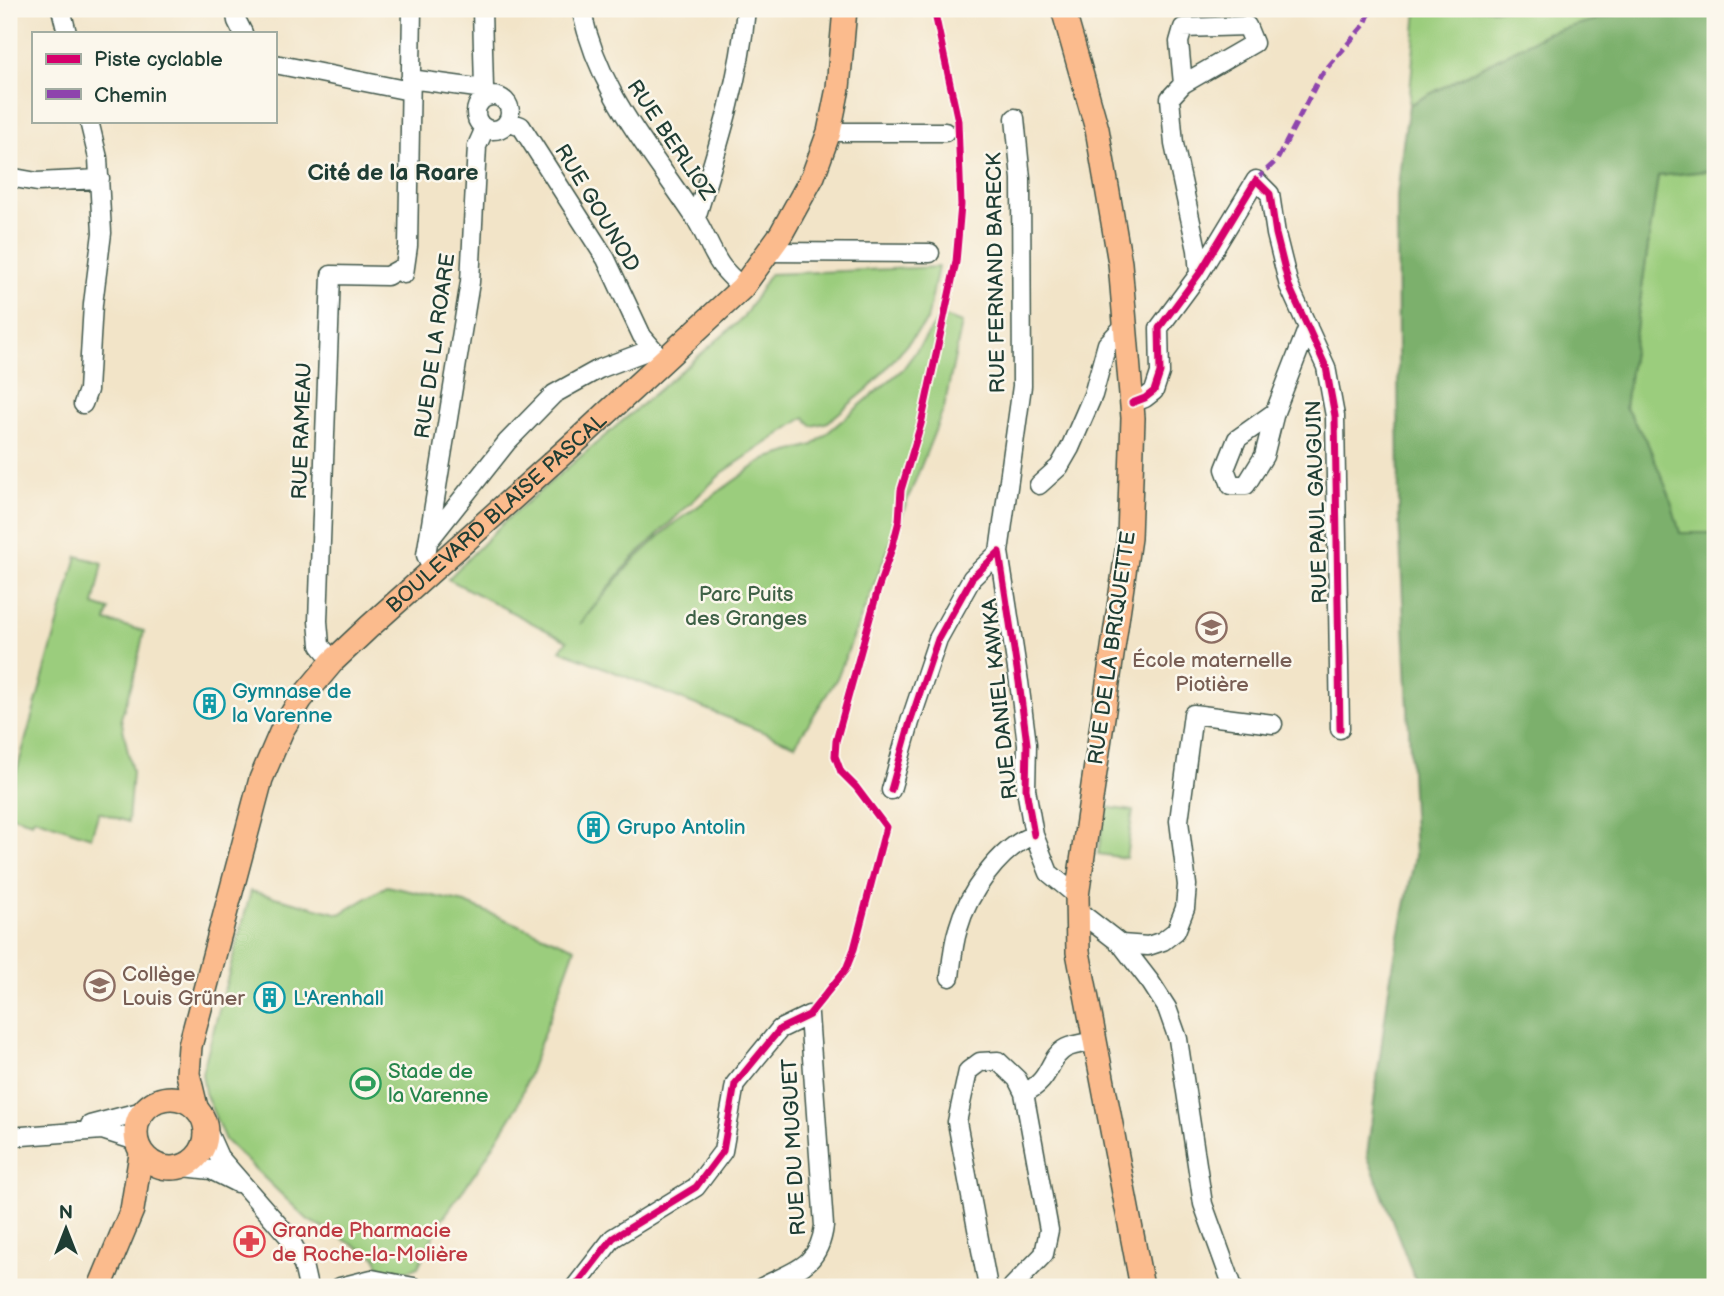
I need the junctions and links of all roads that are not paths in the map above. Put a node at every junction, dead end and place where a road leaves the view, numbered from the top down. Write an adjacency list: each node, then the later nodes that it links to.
1 (61, 9): 9 (street)
2 (235, 9): 10 (street)
3 (412, 9): 13 (street)
4 (482, 9): 14 (street, RUE DE LA ROARE)
5 (581, 9): 23 (street, RUE BERLIOZ)
6 (746, 9): 23 (street)
7 (845, 9): 19 (main road, BOULEVARD BLAISE PASCAL)
8 (1063, 9): 28 (main road, RUE DE LA BRIQUETTE)
9 (67, 32)
10 (242, 32)
11 (276, 64): 13 (street)
12 (1184, 84): 12 (street); 26 (street)
13 (410, 85): 14 (street); 38 (street, RUE RAMEAU)
14 (486, 93): 16 (street); 18 (street, RUE DE LA ROARE)
15 (1015, 118): 36 (street, RUE FERNAND BARECK)
16 (508, 121): 18 (street); 30 (street, RUE GOUNOD)
17 (89, 122): 22 (street)
18 (485, 128): 35 (street, RUE DE LA ROARE)
19 (829, 132): 20 (street); 24 (main road, BOULEVARD BLAISE PASCAL)
20 (945, 132)
21 (9, 177): 22 (street)
22 (100, 179): 32 (street)
23 (696, 218): 27 (street, RUE BERLIOZ)
24 (767, 252): 25 (street); 27 (main road, BOULEVARD BLAISE PASCAL)
25 (930, 253)
26 (1199, 274): 29 (street, RUE PAUL GAUGUIN); 31 (street, RUE PAUL GAUGUIN)
27 (742, 288): 30 (main road, BOULEVARD BLAISE PASCAL)
28 (1125, 325): 31 (main road, RUE DE LA BRIQUETTE); 34 (street)
29 (1308, 327): 33 (street); 40 (street, RUE PAUL GAUGUIN)
30 (657, 355): 35 (street, BOULEVARD BLAISE PASCAL); 37 (main road, BOULEVARD BLAISE PASCAL)
31 (1132, 403): 43 (main road, RUE DE LA BRIQUETTE)
32 (83, 404)
33 (1276, 412)
34 (1039, 485)
35 (429, 541): 37 (street, RUE DE LA ROARE)
36 (1000, 555): 41 (street); 42 (street, RUE DANIEL KAWKA)
37 (432, 569): 38 (main road, BOULEVARD BLAISE PASCAL)
38 (333, 661): 47 (main road, BOULEVARD BLAISE PASCAL)
39 (1273, 724): 44 (street)
40 (1340, 729)
41 (891, 790)
42 (1034, 835): 43 (street, RUE DANIEL KAWKA); 45 (street)
43 (1077, 903): 44 (street, RUE DANIEL KAWKA); 46 (main road, RUE DE LA BRIQUETTE)
44 (1121, 944): 66 (street, RUE DANIEL KAWKA)
45 (950, 977)
46 (1094, 1041): 48 (street); 65 (main road, RUE DE LA BRIQUETTE)
47 (190, 1046): 49 (main road, BOULEVARD BLAISE PASCAL); 50 (main road, BOULEVARD BLAISE PASCAL)
48 (1024, 1093): 63 (street); 64 (street)
49 (151, 1105): 50 (main road); 51 (street); 53 (main road)
50 (201, 1118): 54 (main road); 55 (street)
51 (80, 1130): 52 (street); 53 (street)
52 (9, 1138)
53 (139, 1147): 54 (main road); 56 (main road)
54 (178, 1168): 55 (street); 56 (main road)
55 (244, 1186): 58 (street)
56 (132, 1210): 57 (main road)
57 (100, 1287)
58 (308, 1287)
59 (340, 1287): 60 (street)
60 (414, 1287)
61 (575, 1287): 62 (street, RUE DU MUGUET)
62 (762, 1287)
63 (988, 1287)
64 (1012, 1287)
65 (1142, 1287)
66 (1233, 1287)

